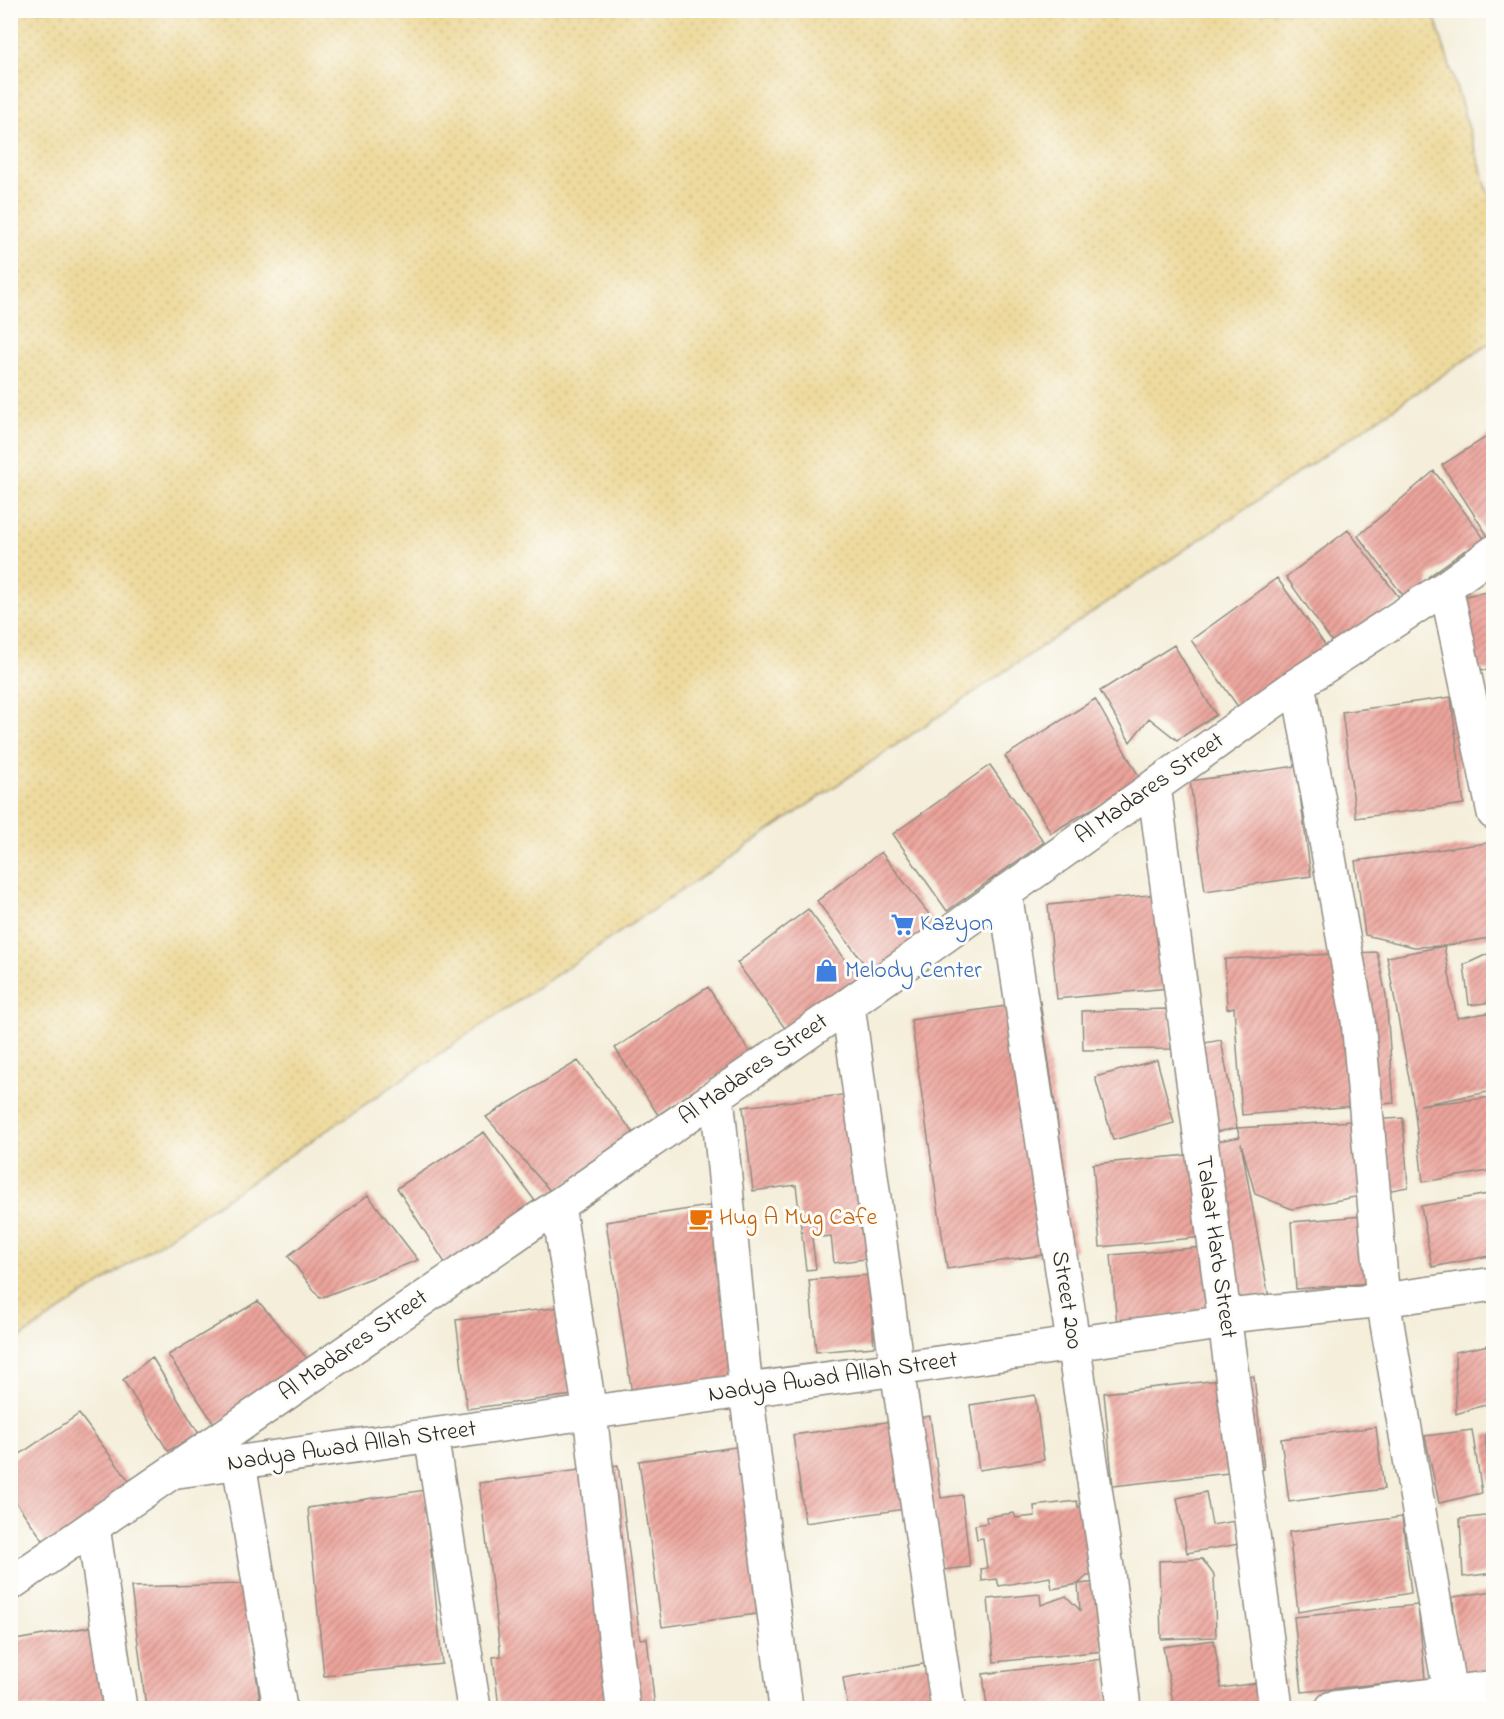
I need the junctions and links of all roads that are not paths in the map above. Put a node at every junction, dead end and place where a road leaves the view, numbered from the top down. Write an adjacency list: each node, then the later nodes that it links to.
1 (1494, 552): 2 (street, Al Madares Street)
2 (1446, 587): 3 (street, Al Madares Street); 5 (street)
3 (1298, 684): 4 (street, Al Madares Street); 11 (street)
4 (1154, 786): 6 (street, Al Madares Street); 12 (street, Talaat Harb Street)
5 (1494, 813)
6 (1005, 892): 7 (street, Al Madares Street); 13 (street, Street 200)
7 (848, 1005): 8 (street, Al Madares Street); 14 (street)
8 (717, 1096): 9 (street, Al Madares Street); 15 (street)
9 (558, 1205): 16 (street); 19 (street, Al Madares Street)
10 (1494, 1284): 11 (street, Nadya Awad Allah Street)
11 (1383, 1300): 12 (street, Nadya Awad Allah Street); 23 (street)
12 (1227, 1322): 13 (street, Nadya Awad Allah Street); 31 (street, Talaat Harb Street)
13 (1072, 1344): 14 (street, Nadya Awad Allah Street); 30 (street, Street 200)
14 (897, 1369): 15 (street, Nadya Awad Allah Street); 29 (street)
15 (746, 1391): 16 (street, Nadya Awad Allah Street); 28 (street)
16 (590, 1413): 17 (street, Nadya Awad Allah Street); 27 (street)
17 (430, 1435): 18 (street, Nadya Awad Allah Street); 26 (street)
18 (238, 1463): 19 (street, Nadya Awad Allah Street); 25 (street)
19 (172, 1472): 20 (street, Al Madares Street)
20 (93, 1527): 21 (street, Al Madares Street); 24 (street)
21 (10, 1584)
22 (1494, 1687): 23 (street)
23 (1450, 1693): 32 (street)
24 (120, 1708)
25 (280, 1708)
26 (474, 1708)
27 (622, 1708)
28 (786, 1708)
29 (948, 1708)
30 (1124, 1708)
31 (1276, 1708)
32 (1332, 1708)

